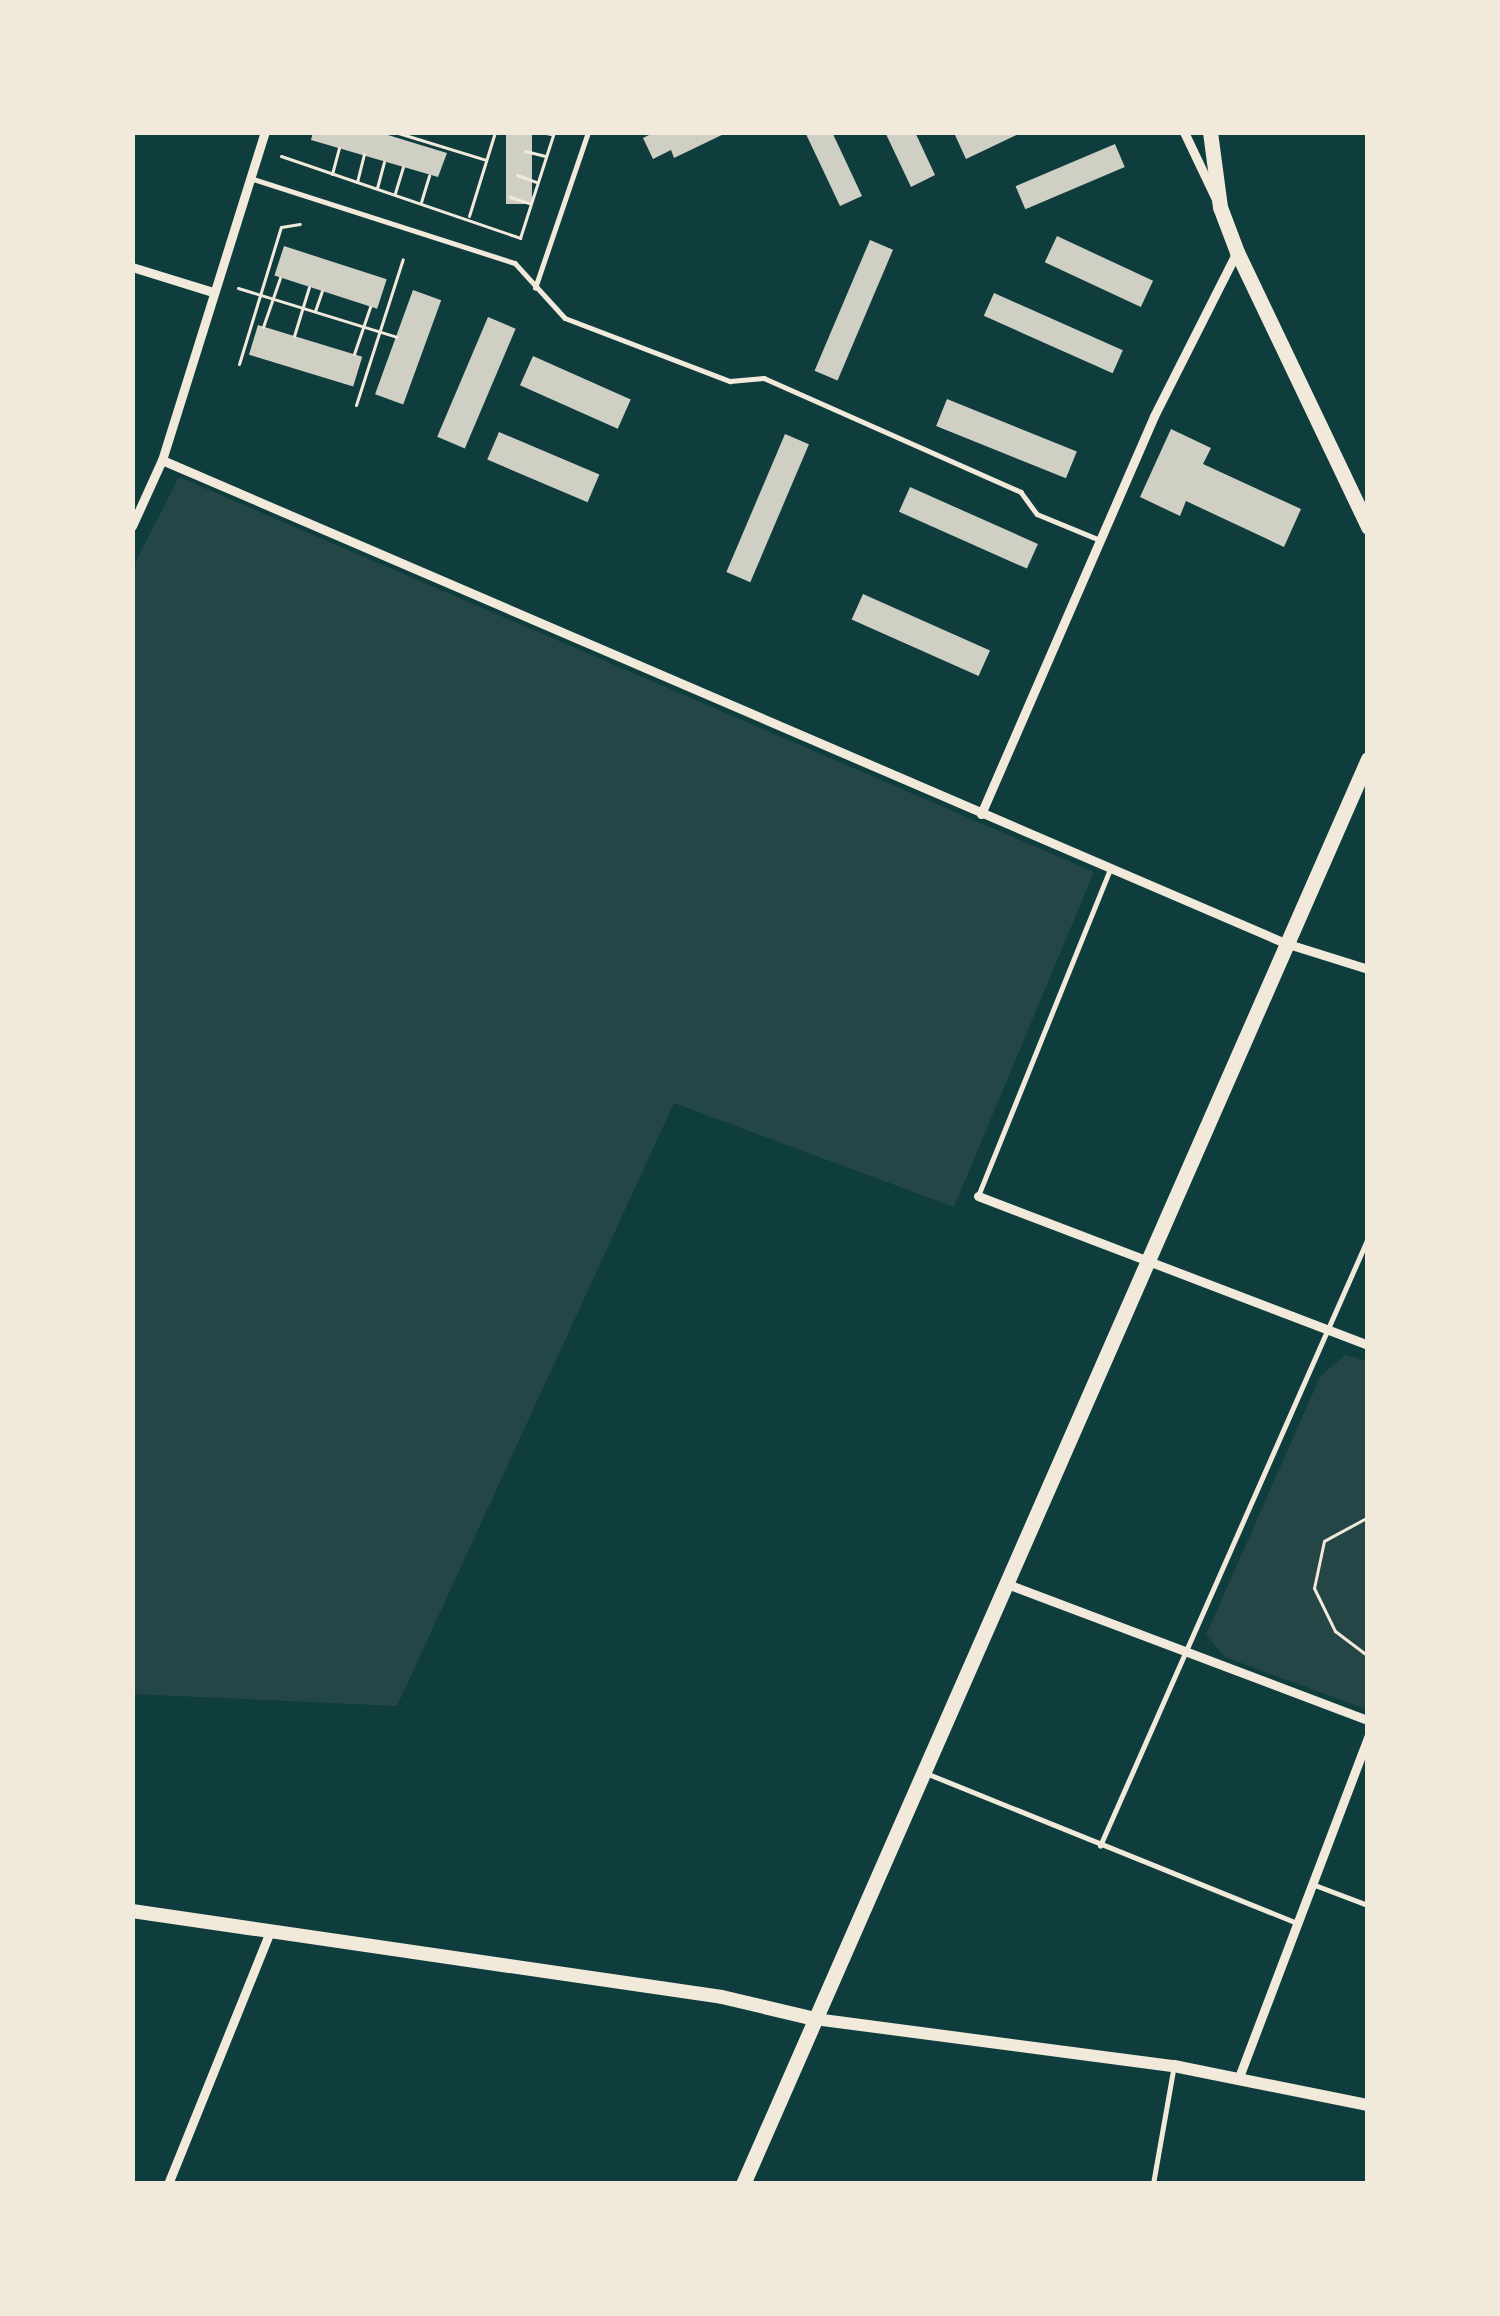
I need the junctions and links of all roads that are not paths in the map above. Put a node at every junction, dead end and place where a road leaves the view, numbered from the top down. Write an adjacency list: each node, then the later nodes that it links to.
1 (265, 132): 5 (street)
2 (588, 132): 9 (lane)
3 (1184, 132): 6 (street)
4 (1210, 132): 6 (main road)
5 (250, 178): 9 (lane); 10 (street)
6 (1220, 207): 7 (main road)
7 (1237, 252): 13 (main road); 14 (street)
8 (132, 267): 10 (street)
9 (535, 288): 14 (lane)
10 (213, 292): 11 (street)
11 (162, 460): 12 (street); 16 (street)
12 (132, 526)
13 (1368, 527)
14 (1100, 540): 16 (street)
15 (1368, 759): 18 (main road)
16 (981, 814): 17 (street)
17 (1110, 868): 18 (street); 20 (lane)
18 (1285, 944): 19 (street); 22 (main road)
19 (1368, 969)
20 (978, 1196): 22 (street)
21 (1368, 1238): 23 (lane)
22 (1152, 1261): 23 (street); 25 (main road)
23 (1330, 1330): 24 (street); 26 (lane)
24 (1368, 1345)
25 (1010, 1585): 26 (street); 29 (main road)
26 (1190, 1654): 27 (street); 30 (lane)
27 (1368, 1720)
28 (1368, 1737): 31 (street)
29 (926, 1773): 30 (lane); 36 (main road)
30 (1100, 1846): 34 (lane)
31 (1310, 1883): 32 (lane); 34 (street)
32 (1368, 1905)
33 (132, 1911): 35 (main road)
34 (1294, 1922): 38 (street)
35 (270, 1931): 36 (main road); 40 (street)
36 (815, 2019): 37 (street); 41 (main road)
37 (1174, 2066): 38 (street); 42 (lane)
38 (1240, 2077): 39 (street)
39 (1368, 2105)
40 (168, 2184)
41 (743, 2184)
42 (1154, 2184)

